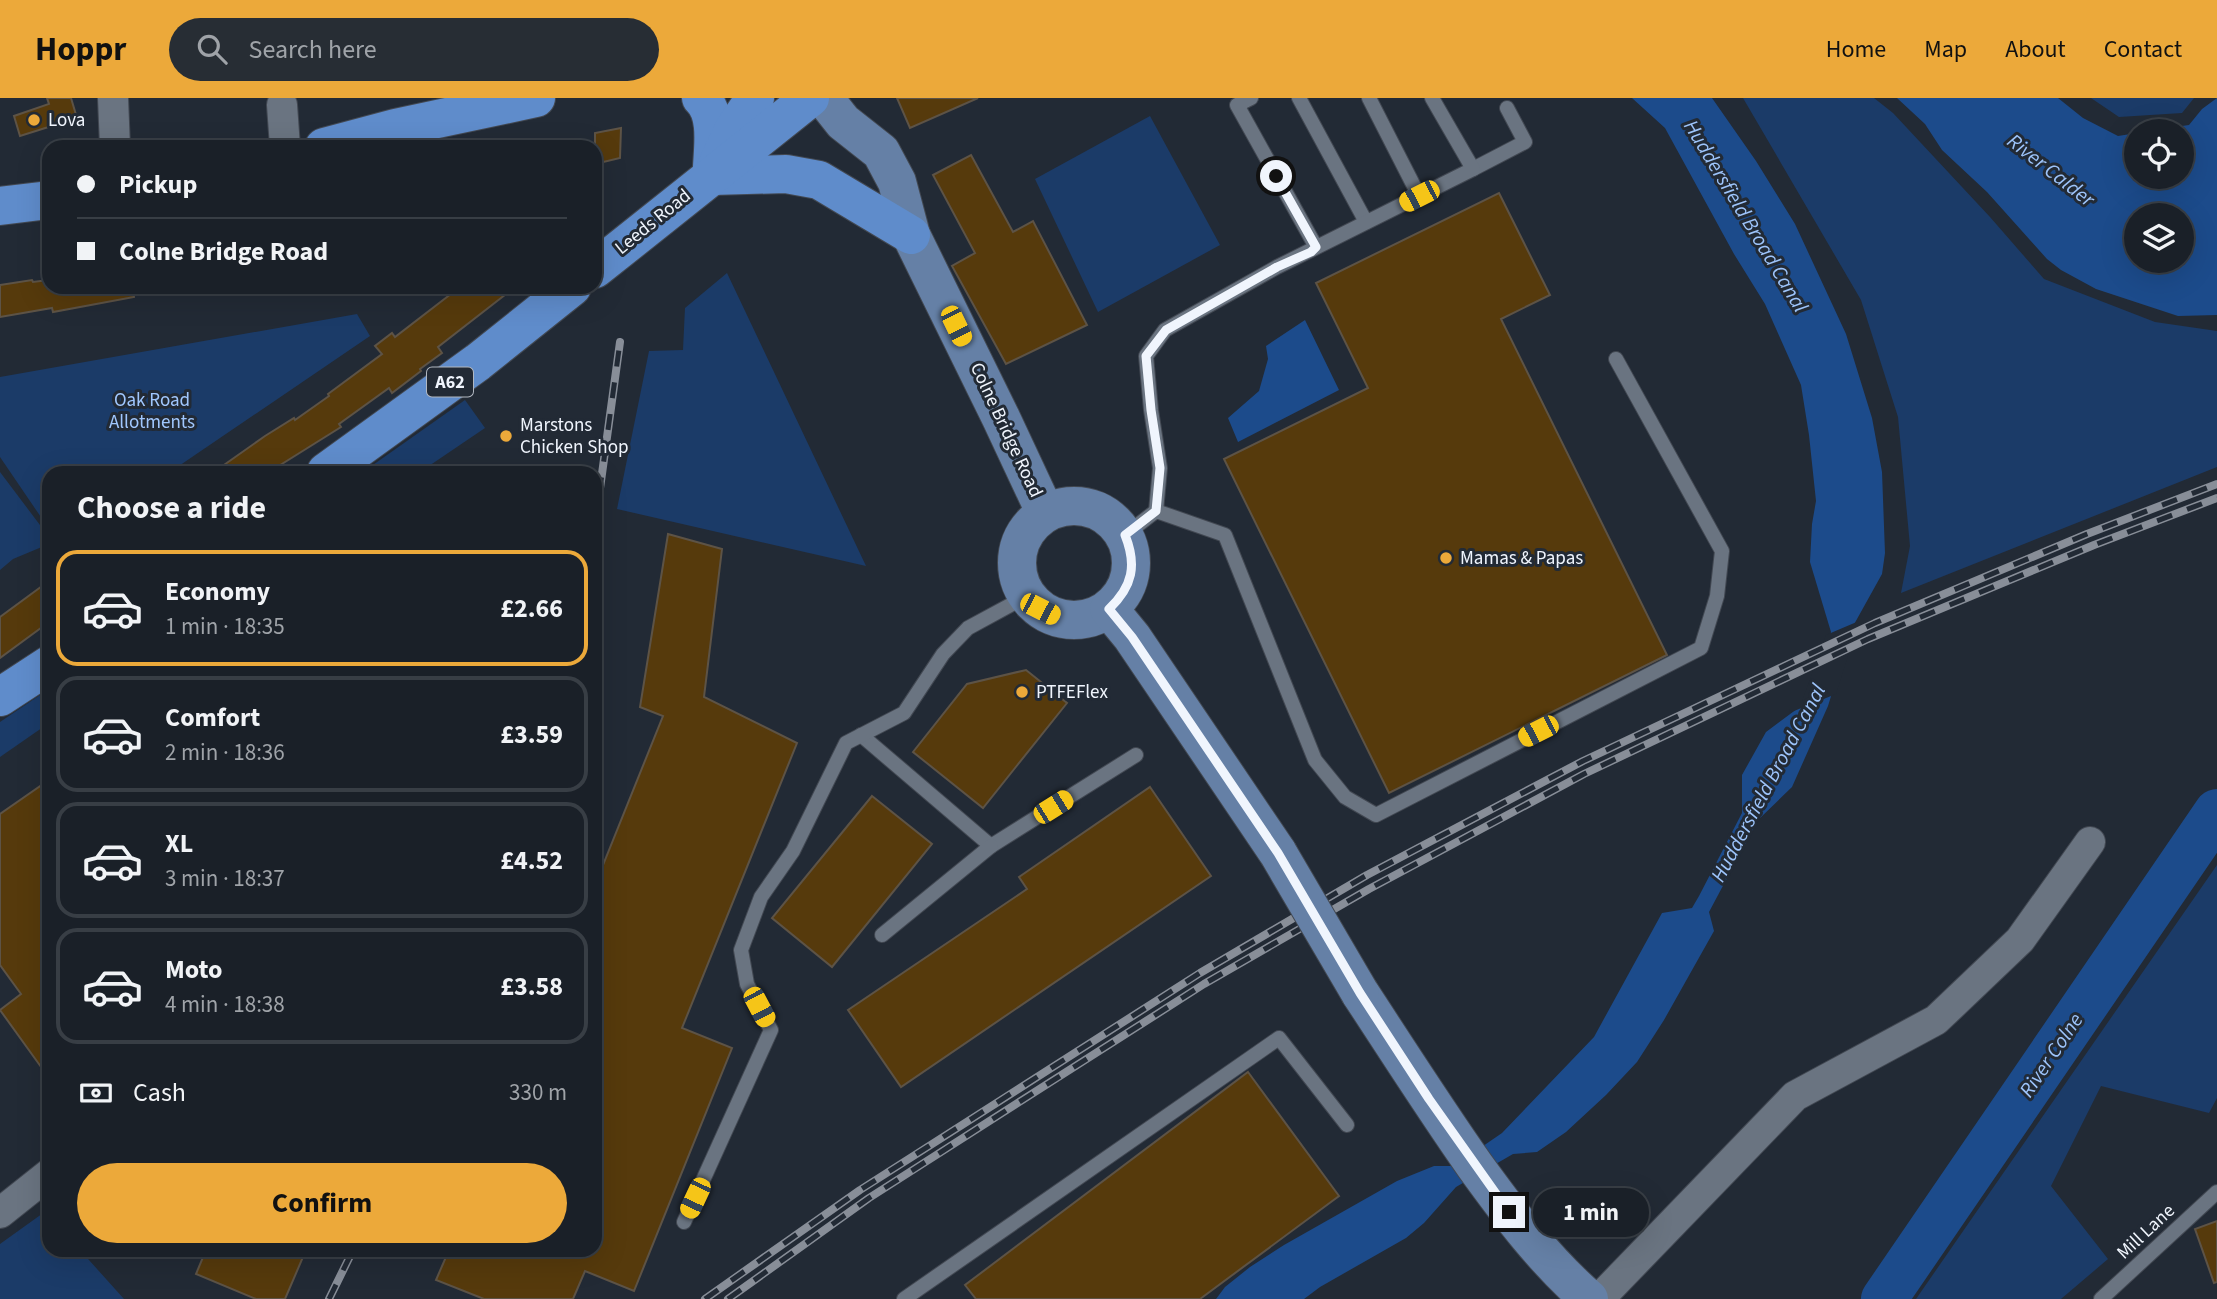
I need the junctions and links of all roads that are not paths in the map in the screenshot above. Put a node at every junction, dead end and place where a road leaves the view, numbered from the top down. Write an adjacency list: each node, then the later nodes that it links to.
1 (113, 98): 13 (street)
2 (536, 98): 15 (main road)
3 (701, 98): 17 (main road)
4 (755, 98): 17 (main road, Leeds Road)
5 (810, 98): 17 (main road, Leeds Road)
6 (1251, 98): 23 (lane)
7 (1299, 98): 21 (lane)
8 (1369, 98): 18 (lane)
9 (1432, 98): 16 (lane)
10 (282, 106): 14 (street)
11 (1507, 108): 16 (lane)
12 (834, 110): 22 (main road, Colne Bridge Road)
13 (115, 140)
14 (284, 140)
15 (350, 140)
16 (1473, 169): 18 (lane)
17 (712, 176): 22 (main road); 24 (main road, Leeds Road)
18 (1419, 196): 21 (lane)
19 (42, 201): 20 (main road)
20 (0, 206)
21 (1366, 222): 23 (lane)
22 (911, 235): 29 (main road, Colne Bridge Road)
23 (1316, 247): 28 (lane)
24 (602, 263)
25 (563, 294): 27 (main road, A62)
26 (1616, 359): 28 (lane)
27 (334, 466)
28 (1156, 511): 30 (lane)
29 (1045, 512): 30 (main road, Colne Bridge Road); 31 (main road, Colne Bridge Road)
30 (1125, 535): 32 (main road)
31 (1027, 596): 32 (main road); 35 (lane)
32 (1109, 609): 46 (main road, bridge)
33 (42, 670): 34 (main road)
34 (0, 697)
35 (861, 735): 38 (lane); 44 (lane)
36 (1136, 755): 38 (lane)
37 (2090, 842): 47 (street)
38 (991, 846): 39 (lane)
39 (882, 935)
40 (1347, 1125): 45 (lane)
41 (42, 1180): 43 (street)
42 (2217, 1192): 48 (lane, Mill Lane)
43 (0, 1213)
44 (684, 1222)
45 (904, 1299)
46 (1589, 1299)
47 (1599, 1299)
48 (2101, 1299)

